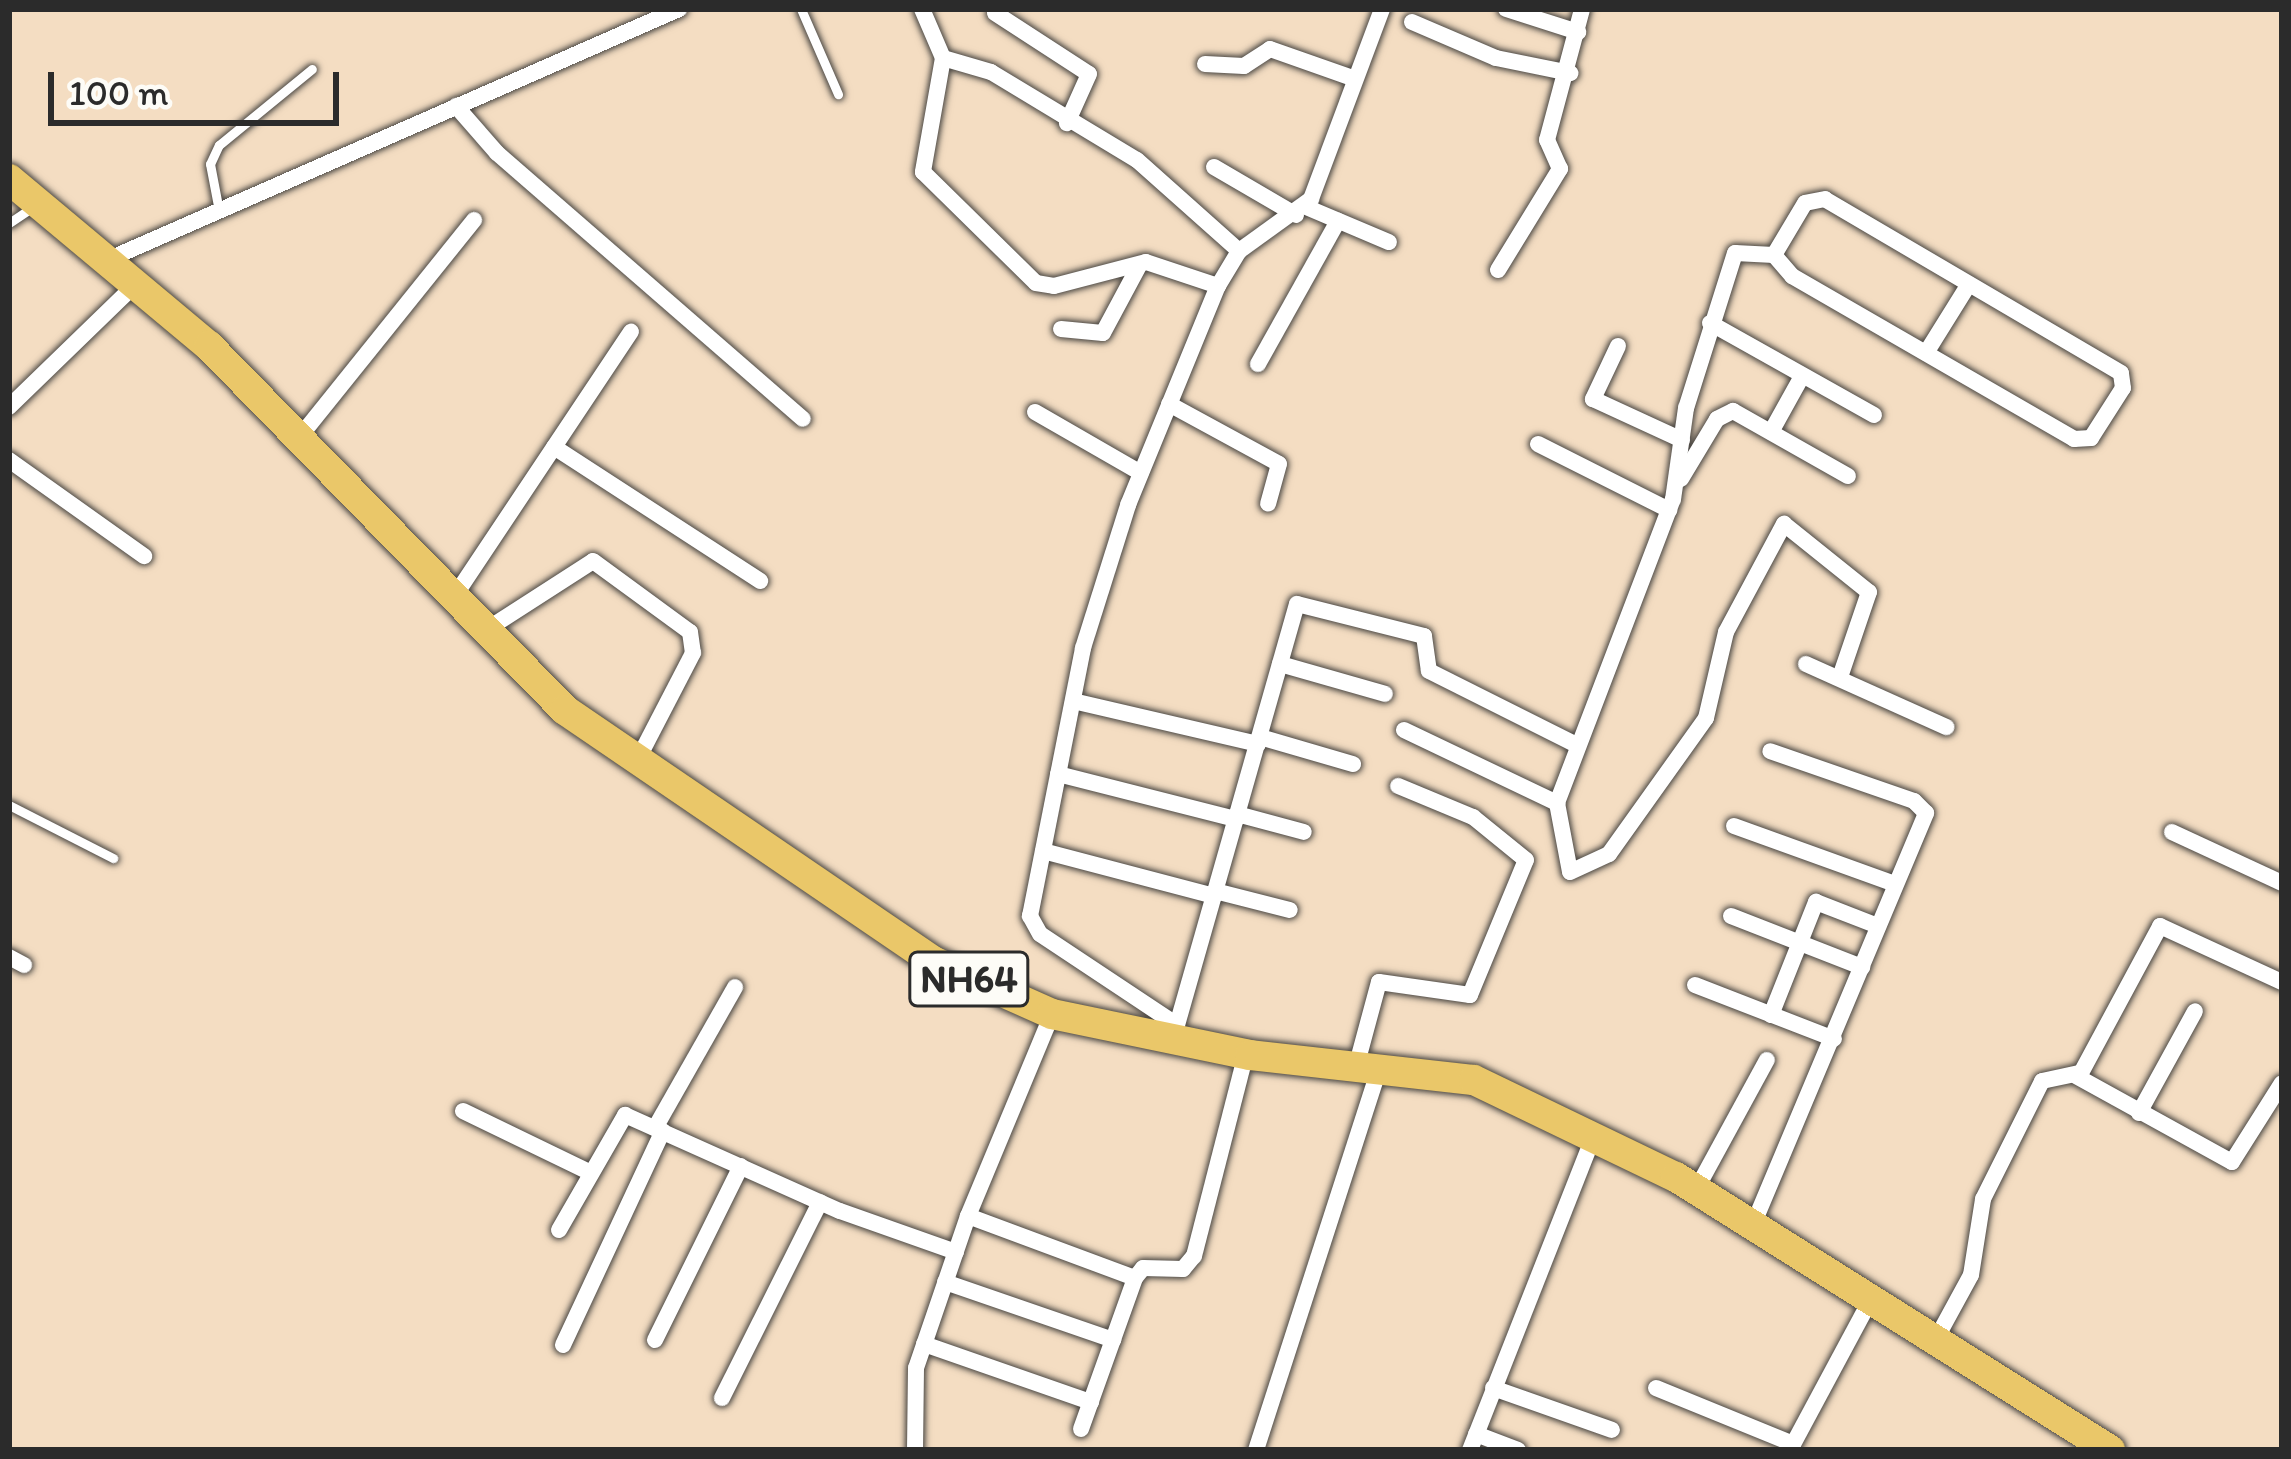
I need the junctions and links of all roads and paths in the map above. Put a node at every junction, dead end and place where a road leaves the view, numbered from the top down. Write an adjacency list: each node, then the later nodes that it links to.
1 (679, 9): 16 (street)
2 (801, 9): 15 (lane)
3 (922, 9): 10 (street)
4 (1382, 9): 14 (street)
5 (1506, 9): 9 (street)
6 (1582, 9): 9 (street)
7 (995, 13): 17 (street)
8 (1412, 22): 13 (street)
9 (1578, 32): 13 (street)
10 (943, 58): 17 (street); 30 (street)
11 (1205, 64): 14 (street)
12 (312, 69): 21 (lane)
13 (1570, 73): 31 (street)
14 (1355, 79): 22 (street)
15 (838, 94)
16 (456, 106): 21 (street); 46 (street)
17 (1067, 123): 27 (street)
18 (1214, 167): 22 (street)
19 (9, 179): 20 (highway, NH64)
20 (38, 203): 25 (lane); 29 (highway, NH64)
21 (219, 211): 29 (street)
22 (1301, 211): 24 (street); 27 (street)
23 (474, 220): 48 (street)
24 (1338, 221): 26 (street); 40 (street)
25 (9, 223)
26 (1389, 242)
27 (1240, 251): 34 (street)
28 (1774, 255): 33 (street); 35 (street); 39 (street)
29 (107, 260): 32 (highway, NH64)
30 (1140, 264): 34 (street); 36 (street)
31 (1498, 270)
32 (136, 284): 43 (street); 48 (highway, NH64)
33 (1969, 284): 39 (street); 39 (street)
34 (1218, 286): 42 (street)
35 (1710, 323): 41 (street); 49 (street)
36 (1061, 329)
37 (631, 332): 51 (street)
38 (1618, 346): 49 (street)
39 (1926, 353)
40 (1258, 364)
41 (1802, 376): 45 (street); 47 (street)
42 (1169, 404): 53 (street); 56 (street)
43 (9, 407)
44 (1035, 412): 53 (street)
45 (1874, 415)
46 (803, 419)
47 (1771, 432): 54 (street); 55 (street)
48 (298, 439): 60 (highway, NH64)
49 (1682, 440): 55 (street)
50 (1538, 444): 57 (street)
51 (554, 447): 59 (street); 60 (street)
52 (9, 460): 58 (street)
53 (1141, 473): 66 (street)
54 (1848, 476)
55 (1678, 483): 57 (street)
56 (1268, 504)
57 (1669, 509): 70 (street)
58 (144, 556)
59 (760, 581)
60 (454, 597): 61 (highway, NH64)
61 (486, 630): 72 (highway, NH64); 72 (street)
62 (1280, 664): 65 (street); 69 (street); 70 (street)
63 (1806, 664): 64 (street)
64 (1840, 677): 67 (street); 76 (street)
65 (1384, 694)
66 (1073, 700): 69 (street); 74 (street)
67 (1946, 727)
68 (1404, 730): 76 (street)
69 (1258, 741): 73 (street); 78 (street)
70 (1575, 744): 76 (street)
71 (1770, 751): 85 (street)
72 (637, 761): 96 (highway, NH64)
73 (1353, 764)
74 (1058, 774): 78 (street); 82 (street)
75 (1398, 786): 102 (street)
76 (1557, 803)
77 (9, 805): 83 (lane)
78 (1237, 817): 80 (street); 86 (street)
79 (1734, 826): 85 (street)
80 (1304, 832)
81 (2172, 832): 84 (street)
82 (1043, 851): 86 (street); 98 (street)
83 (113, 858)
84 (2282, 883)
85 (1894, 884): 89 (street)
86 (1215, 893): 87 (street); 98 (street)
87 (1290, 910)
88 (1732, 916): 90 (street)
89 (1878, 926): 90 (street); 91 (street)
90 (1797, 941): 91 (street); 97 (street)
91 (1862, 967): 99 (street)
92 (2282, 982): 103 (street)
93 (1695, 986): 97 (street)
94 (735, 987): 107 (street)
95 (2195, 1011): 106 (street)
96 (1052, 1014): 98 (highway, NH64); 113 (street)
97 (1771, 1015): 99 (street)
98 (1175, 1032): 100 (highway, NH64)
99 (1834, 1039): 114 (street)
100 (1246, 1054): 102 (highway, NH64); 117 (street)
101 (1767, 1060): 111 (street)
102 (1367, 1068): 108 (highway, NH64); 135 (street)
103 (2076, 1076): 106 (street); 122 (street)
104 (2282, 1083): 106 (street)
105 (464, 1111): 110 (street)
106 (2139, 1112)
107 (659, 1130): 109 (street); 110 (street); 124 (street)
108 (1593, 1137): 111 (highway, NH64); 125 (street)
109 (741, 1166): 112 (street); 120 (street)
110 (589, 1172): 115 (street)
111 (1696, 1190): 114 (highway, NH64)
112 (820, 1202): 116 (street); 127 (street)
113 (968, 1216): 116 (street); 117 (street)
114 (1753, 1226): 119 (highway, NH64)
115 (560, 1231)
116 (956, 1252): 118 (street)
117 (1135, 1278): 121 (street)
118 (945, 1282): 121 (street); 123 (street)
119 (1871, 1299): 122 (highway, NH64); 133 (street)
120 (655, 1340)
121 (1113, 1340): 128 (street)
122 (1935, 1340): 131 (highway, NH64)
123 (924, 1344): 128 (street); 134 (street)
124 (562, 1345)
125 (1493, 1388): 130 (street); 132 (street)
126 (1656, 1388): 133 (street)
127 (722, 1398)
128 (1091, 1402): 129 (street)
129 (1082, 1429)
130 (1612, 1430)
131 (2074, 1440): 137 (highway, NH64)
132 (1473, 1442): 136 (street)
133 (1791, 1447)
134 (914, 1450)
135 (1256, 1450)
136 (1518, 1450)
137 (2110, 1450)

